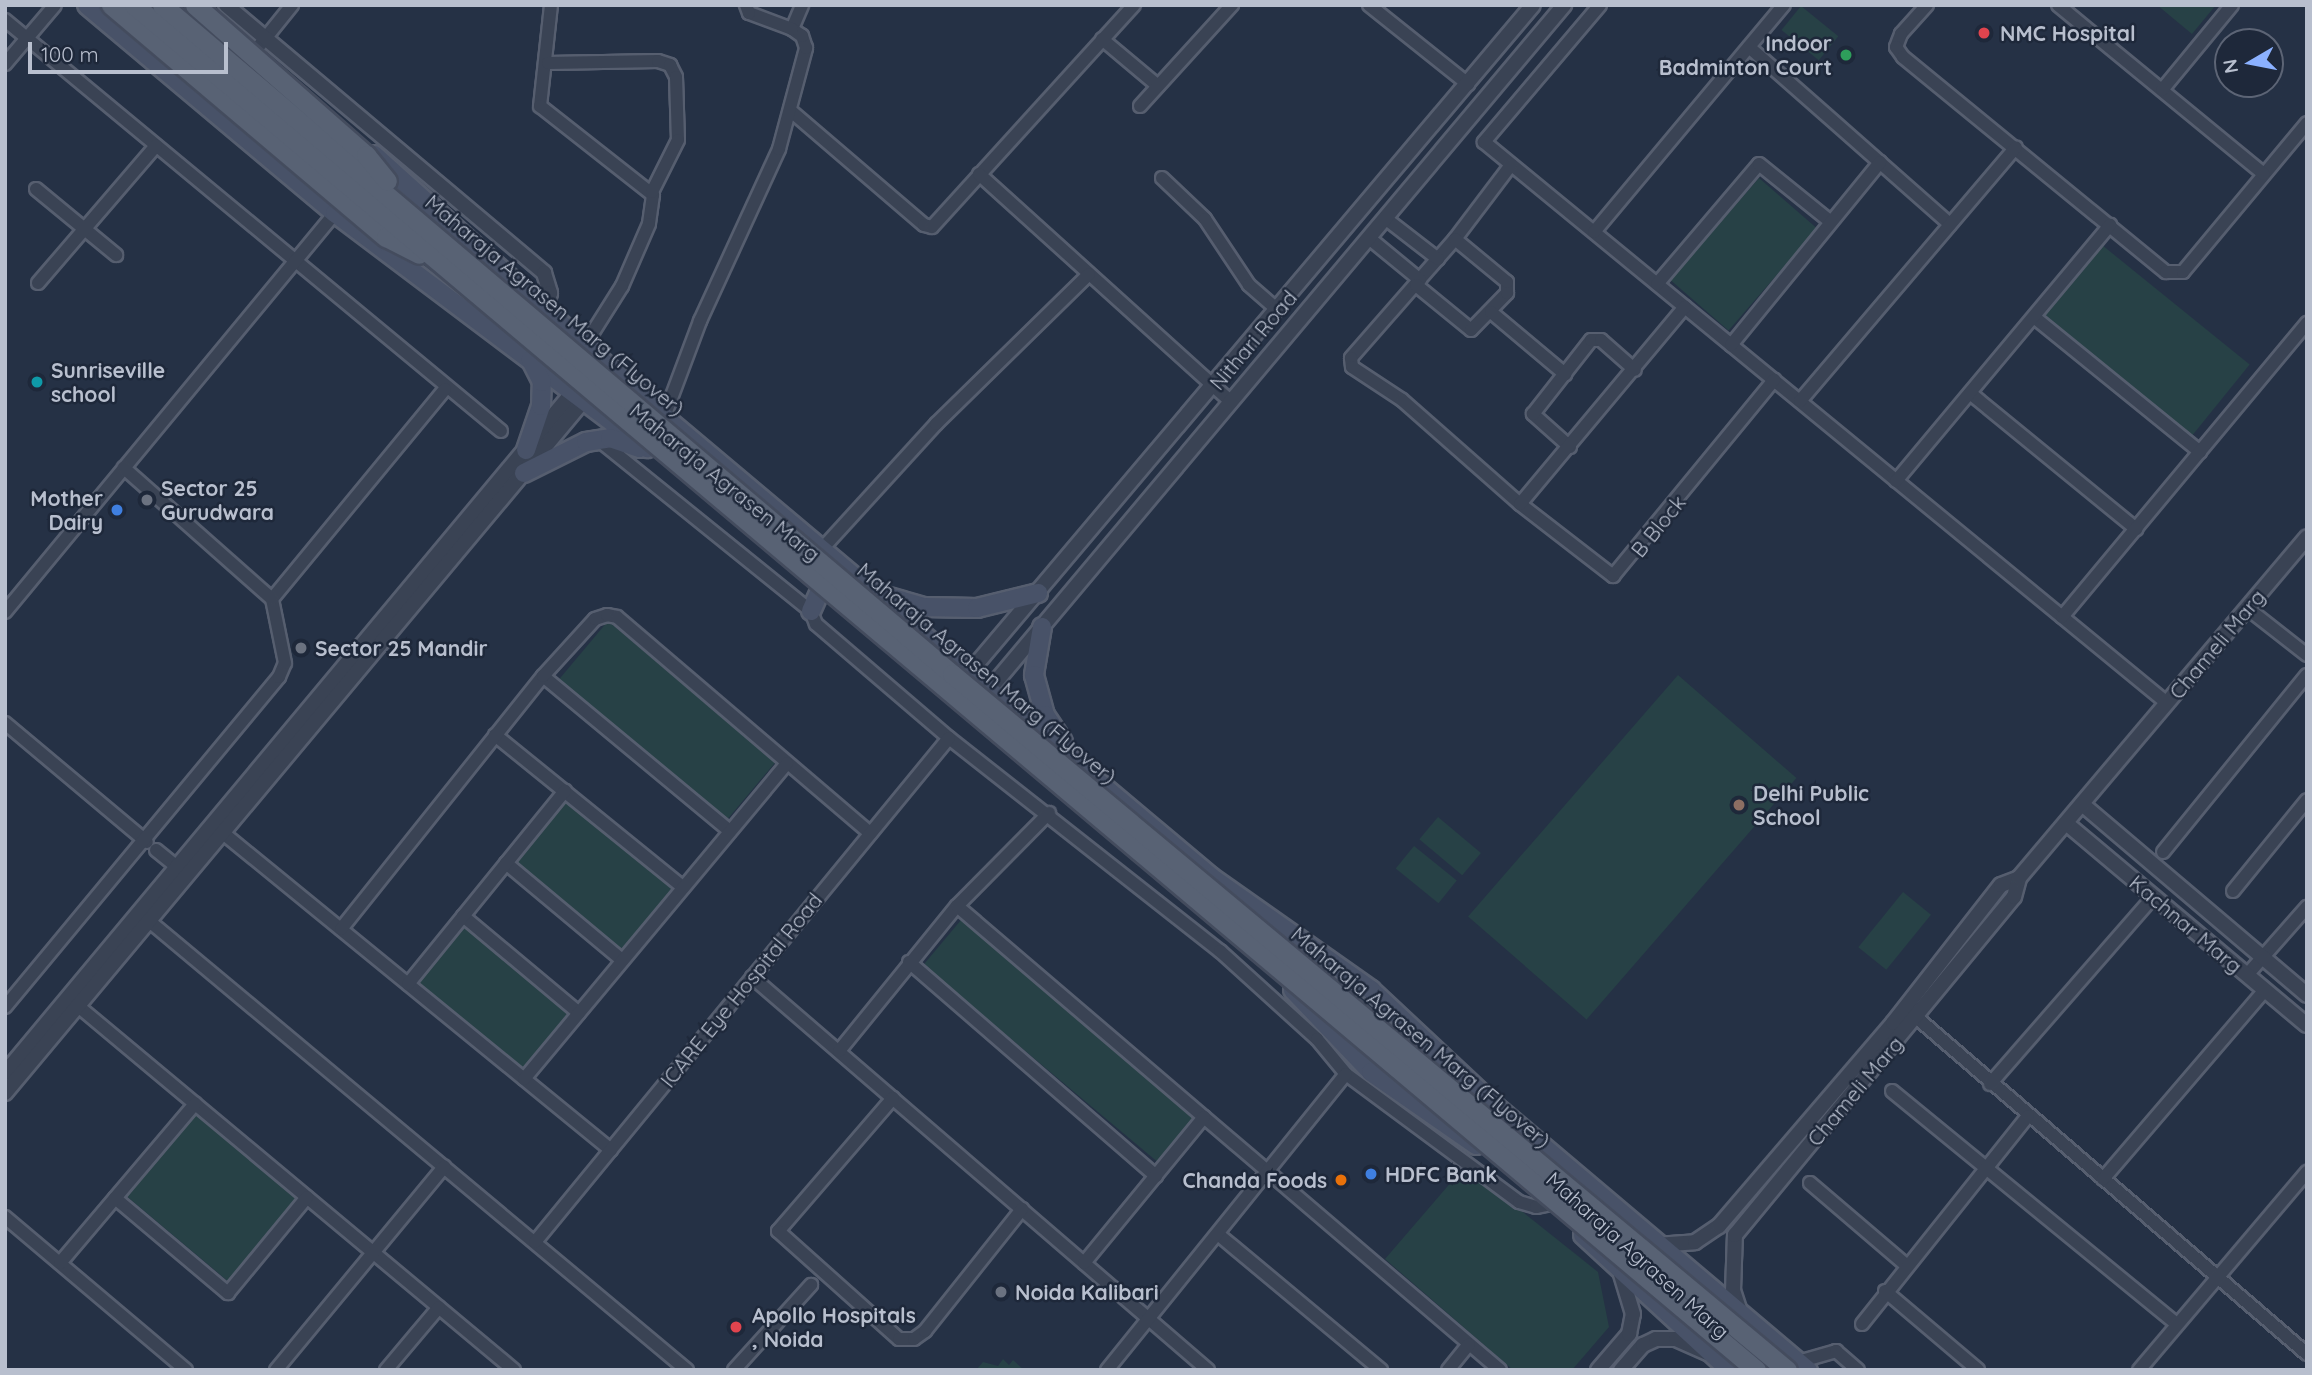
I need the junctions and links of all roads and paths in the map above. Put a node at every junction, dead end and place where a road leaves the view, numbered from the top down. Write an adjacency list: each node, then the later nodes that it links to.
1 (55, 5): 25 (street)
2 (87, 5): 35 (main road, Maharaja Agrasen Marg)
3 (111, 5): 62 (main road, bridge)
4 (134, 5): 62 (main road, Maharaja Agrasen Marg (Flyover), bridge)
5 (162, 5): 49 (main road, Maharaja Agrasen Marg (Flyover), bridge)
6 (195, 5): 49 (main road, bridge)
7 (208, 5): 27 (main road, Maharaja Agrasen Marg)
8 (226, 5): 27 (street)
9 (292, 5): 27 (street)
10 (551, 5): 29 (street)
11 (746, 5): 24 (street)
12 (802, 5): 24 (street)
13 (1134, 5): 26 (street)
14 (1232, 5): 32 (street)
15 (1369, 5): 31 (street)
16 (1533, 5): 31 (street, Nithari Road)
17 (1564, 5): 46 (street)
18 (1600, 5): 41 (street)
19 (1784, 5): 28 (street)
20 (1927, 5): 39 (street)
21 (2058, 5): 33 (street)
22 (2232, 5): 33 (street)
23 (5, 20): 25 (street)
24 (792, 29): 36 (street)
25 (27, 38): 30 (street); 38 (street)
26 (1102, 39): 32 (street); 42 (street)
27 (262, 43): 35 (street); 70 (main road, Maharaja Agrasen Marg); 70 (street)
28 (1749, 47): 40 (street); 56 (street)
29 (548, 63): 48 (street); 48 (street)
30 (5, 64)
31 (1468, 85): 43 (street, Nithari Road)
32 (1158, 86): 34 (street)
33 (2162, 90): 44 (street)
34 (1140, 106)
35 (210, 107): 50 (main road, Maharaja Agrasen Marg)
36 (791, 111): 42 (street); 85 (street)
37 (2307, 123): 44 (street)
38 (156, 146): 55 (street); 61 (street)
39 (2016, 147): 53 (street); 54 (street)
40 (1880, 162): 52 (street); 53 (street)
41 (1511, 165): 56 (street); 58 (street, B Block)
42 (979, 174): 63 (street)
43 (1395, 174): 46 (street); 68 (street, Nithari Road)
44 (2264, 174): 54 (street)
45 (1162, 178): 68 (street)
46 (1411, 187): 51 (street)
47 (36, 188): 55 (street)
48 (652, 192): 74 (street)
49 (412, 212): 203 (main road, Maharaja Agrasen Marg (Flyover), bridge)
50 (335, 213): 61 (street); 75 (main road, Maharaja Agrasen Marg)
51 (1385, 218): 57 (street); 60 (street)
52 (1831, 222): 66 (street); 73 (street)
53 (1950, 224): 83 (street)
54 (2110, 225): 71 (street)
55 (85, 229): 59 (street); 65 (street)
56 (1594, 232): 66 (street)
57 (1369, 238): 64 (street); 84 (street)
58 (1455, 239): 60 (street, B Block); 69 (street)
59 (116, 255)
60 (1438, 259): 64 (street, B Block)
61 (295, 262): 80 (street); 92 (street)
62 (451, 271): 216 (main road, Maharaja Agrasen Marg (Flyover), bridge)
63 (1089, 274): 79 (street); 98 (street)
64 (1418, 282): 69 (street); 95 (street, B Block)
65 (38, 283)
66 (1657, 284): 67 (street)
67 (1685, 307): 73 (street); 76 (street)
68 (1278, 310): 79 (street, Nithari Road)
69 (1491, 312): 77 (street)
70 (545, 313): 74 (main road, Maharaja Agrasen Marg)
71 (2034, 317): 81 (street); 90 (street)
72 (2307, 323): 90 (street)
73 (1731, 345): 78 (street)
74 (583, 348): 85 (main road, Maharaja Agrasen Marg)
75 (528, 355): 82 (main road, Maharaja Agrasen Marg); 89 (main road)
76 (1635, 370): 77 (street); 88 (street)
77 (1565, 374): 88 (street)
78 (1774, 380): 83 (street); 95 (street, B Block)
79 (1213, 387): 84 (street); 101 (street, Nithari Road)
80 (445, 388): 86 (street); 102 (street)
81 (1970, 393): 94 (street); 96 (street)
82 (579, 396): 89 (street); 91 (main road, Maharaja Agrasen Marg); 93 (street)
83 (1800, 401): 94 (street)
84 (1231, 402): 107 (street)
85 (664, 417): 98 (main road, Maharaja Agrasen Marg)
86 (501, 431)
87 (599, 440): 91 (main road); 93 (main road); 104 (street)
88 (1570, 447): 95 (street)
89 (526, 450): 132 (street)
90 (2200, 452): 96 (street)
91 (655, 454): 99 (main road, Maharaja Agrasen Marg)
92 (124, 468): 102 (street); 105 (street)
93 (524, 473): 127 (street)
94 (1896, 481): 106 (street)
95 (1520, 504)
96 (2136, 529): 106 (street)
97 (2307, 537): 103 (street, Chameli Marg)
98 (821, 550): 100 (main road, Maharaja Agrasen Marg)
99 (821, 589): 104 (main road); 113 (main road, Maharaja Agrasen Marg)
100 (875, 593): 101 (main road); 109 (main road, Maharaja Agrasen Marg)
101 (1038, 593): 109 (street, Nithari Road)
102 (272, 599): 129 (street)
103 (2247, 608): 108 (street); 114 (street, Chameli Marg)
104 (811, 611): 118 (street)
105 (5, 612)
106 (2062, 617): 114 (street)
107 (1042, 627): 112 (street); 119 (main road)
108 (2307, 655)
109 (971, 672): 112 (main road, Maharaja Agrasen Marg); 113 (street, Nithari Road)
110 (2307, 675): 130 (street)
111 (543, 676): 117 (street); 120 (street); 126 (street)
112 (990, 689): 115 (street); 119 (main road, Maharaja Agrasen Marg)
113 (947, 695): 115 (main road, Maharaja Agrasen Marg)
114 (2167, 703): 123 (street, Chameli Marg)
115 (969, 714): 146 (main road, Maharaja Agrasen Marg)
116 (5, 723): 129 (street)
117 (495, 735): 121 (street); 140 (street)
118 (949, 738): 124 (street); 128 (street, ICARE Eye Hospital Road)
119 (1073, 758): 141 (main road, Maharaja Agrasen Marg)
120 (787, 763): 126 (street); 128 (street)
121 (565, 791): 131 (street); 133 (street)
122 (2307, 800): 134 (street)
123 (2082, 804): 125 (street, Chameli Marg); 142 (street, Kachnar Marg)
124 (1049, 813): 136 (street); 158 (street)
125 (2066, 823): 135 (street, Kachnar Marg); 153 (street, Chameli Marg)
126 (730, 831): 133 (street)
127 (223, 833): 132 (street); 140 (street)
128 (870, 833): 147 (street, ICARE Eye Hospital Road)
129 (149, 844): 132 (street); 152 (street)
130 (2163, 852)
131 (506, 863): 138 (street); 143 (street)
132 (182, 871): 139 (street)
133 (684, 887): 143 (street)
134 (2233, 891)
135 (2154, 896): 145 (street, Kachnar Marg); 160 (street)
136 (957, 906): 144 (street); 167 (street)
137 (2307, 906): 142 (street)
138 (463, 916): 148 (street); 154 (street)
139 (144, 917): 151 (street); 157 (street); 170 (street)
140 (341, 929): 148 (street)
141 (1303, 942): 146 (main road); 165 (main road, Maharaja Agrasen Marg)
142 (2263, 958): 145 (street); 150 (street, Kachnar Marg)
143 (622, 960): 154 (street)
144 (909, 962): 156 (street); 174 (street)
145 (2247, 975): 149 (street, Kachnar Marg)
146 (1280, 976): 168 (main road, Maharaja Agrasen Marg)
147 (752, 977): 156 (street); 169 (street, ICARE Eye Hospital Road)
148 (408, 984): 159 (street)
149 (2265, 990): 155 (street, Kachnar Marg); 175 (street)
150 (2307, 995)
151 (78, 1006): 162 (street); 164 (street)
152 (5, 1007)
153 (1911, 1012): 160 (street); 184 (street, Chameli Marg); 194 (street, Chameli Marg)
154 (579, 1013): 159 (street)
155 (2307, 1025)
156 (839, 1051): 163 (street)
157 (5, 1073)
158 (1346, 1074): 173 (street); 179 (street)
159 (524, 1079): 169 (street)
160 (1990, 1084): 166 (street)
161 (1892, 1091): 171 (street)
162 (5, 1093)
163 (893, 1098): 180 (street); 180 (street)
164 (195, 1104): 177 (street); 178 (street)
165 (1494, 1105): 168 (main road); 184 (main road, Maharaja Agrasen Marg)
166 (2028, 1116): 171 (street); 175 (street)
167 (1204, 1117): 173 (street); 174 (street)
168 (1446, 1125): 179 (main road, Maharaja Agrasen Marg)
169 (611, 1150): 183 (street, ICARE Eye Hospital Road)
170 (444, 1167): 183 (street); 185 (street)
171 (1986, 1168): 188 (street); 197 (street)
172 (2307, 1172): 190 (street)
173 (1270, 1174): 182 (street); 198 (street)
174 (1156, 1176): 186 (street)
175 (2103, 1180): 190 (street)
176 (1810, 1184): 188 (street)
177 (307, 1197): 178 (street); 185 (street)
178 (115, 1198): 187 (street)
179 (1551, 1203): 189 (main road, Maharaja Agrasen Marg)
180 (1022, 1209): 186 (street)
181 (5, 1217): 187 (street)
182 (1219, 1235): 195 (street); 211 (street)
183 (535, 1242): 207 (street)
184 (1656, 1245): 194 (main road, Maharaja Agrasen Marg)
185 (373, 1252): 193 (street); 205 (street)
186 (1084, 1263): 195 (street)
187 (60, 1264): 204 (street)
188 (1906, 1265): 192 (street)
189 (1619, 1270): 200 (main road, Maharaja Agrasen Marg); 202 (street)
190 (2217, 1276): 197 (street); 199 (street)
191 (811, 1285): 208 (street)
192 (1885, 1291): 196 (street); 218 (street)
193 (439, 1307): 201 (street); 206 (street)
194 (1741, 1317): 203 (main road, Maharaja Agrasen Marg)
195 (1149, 1319): 209 (street); 210 (street)
196 (1862, 1324)
197 (2177, 1324): 219 (street)
198 (1469, 1344): 212 (street); 213 (street)
199 (2307, 1354)
200 (1715, 1356): 214 (street); 215 (main road, Maharaja Agrasen Marg)
201 (391, 1368)
202 (1601, 1368)
203 (1796, 1368): 217 (street)
204 (186, 1370)
205 (276, 1370)
206 (514, 1370)
207 (687, 1370)
208 (734, 1370)
209 (1107, 1370)
210 (1208, 1370)
211 (1381, 1370)
212 (1448, 1370)
213 (1500, 1370)
214 (1621, 1370)
215 (1730, 1370)
216 (1756, 1370)
217 (1858, 1370)
218 (1978, 1370)
219 (2138, 1370)

